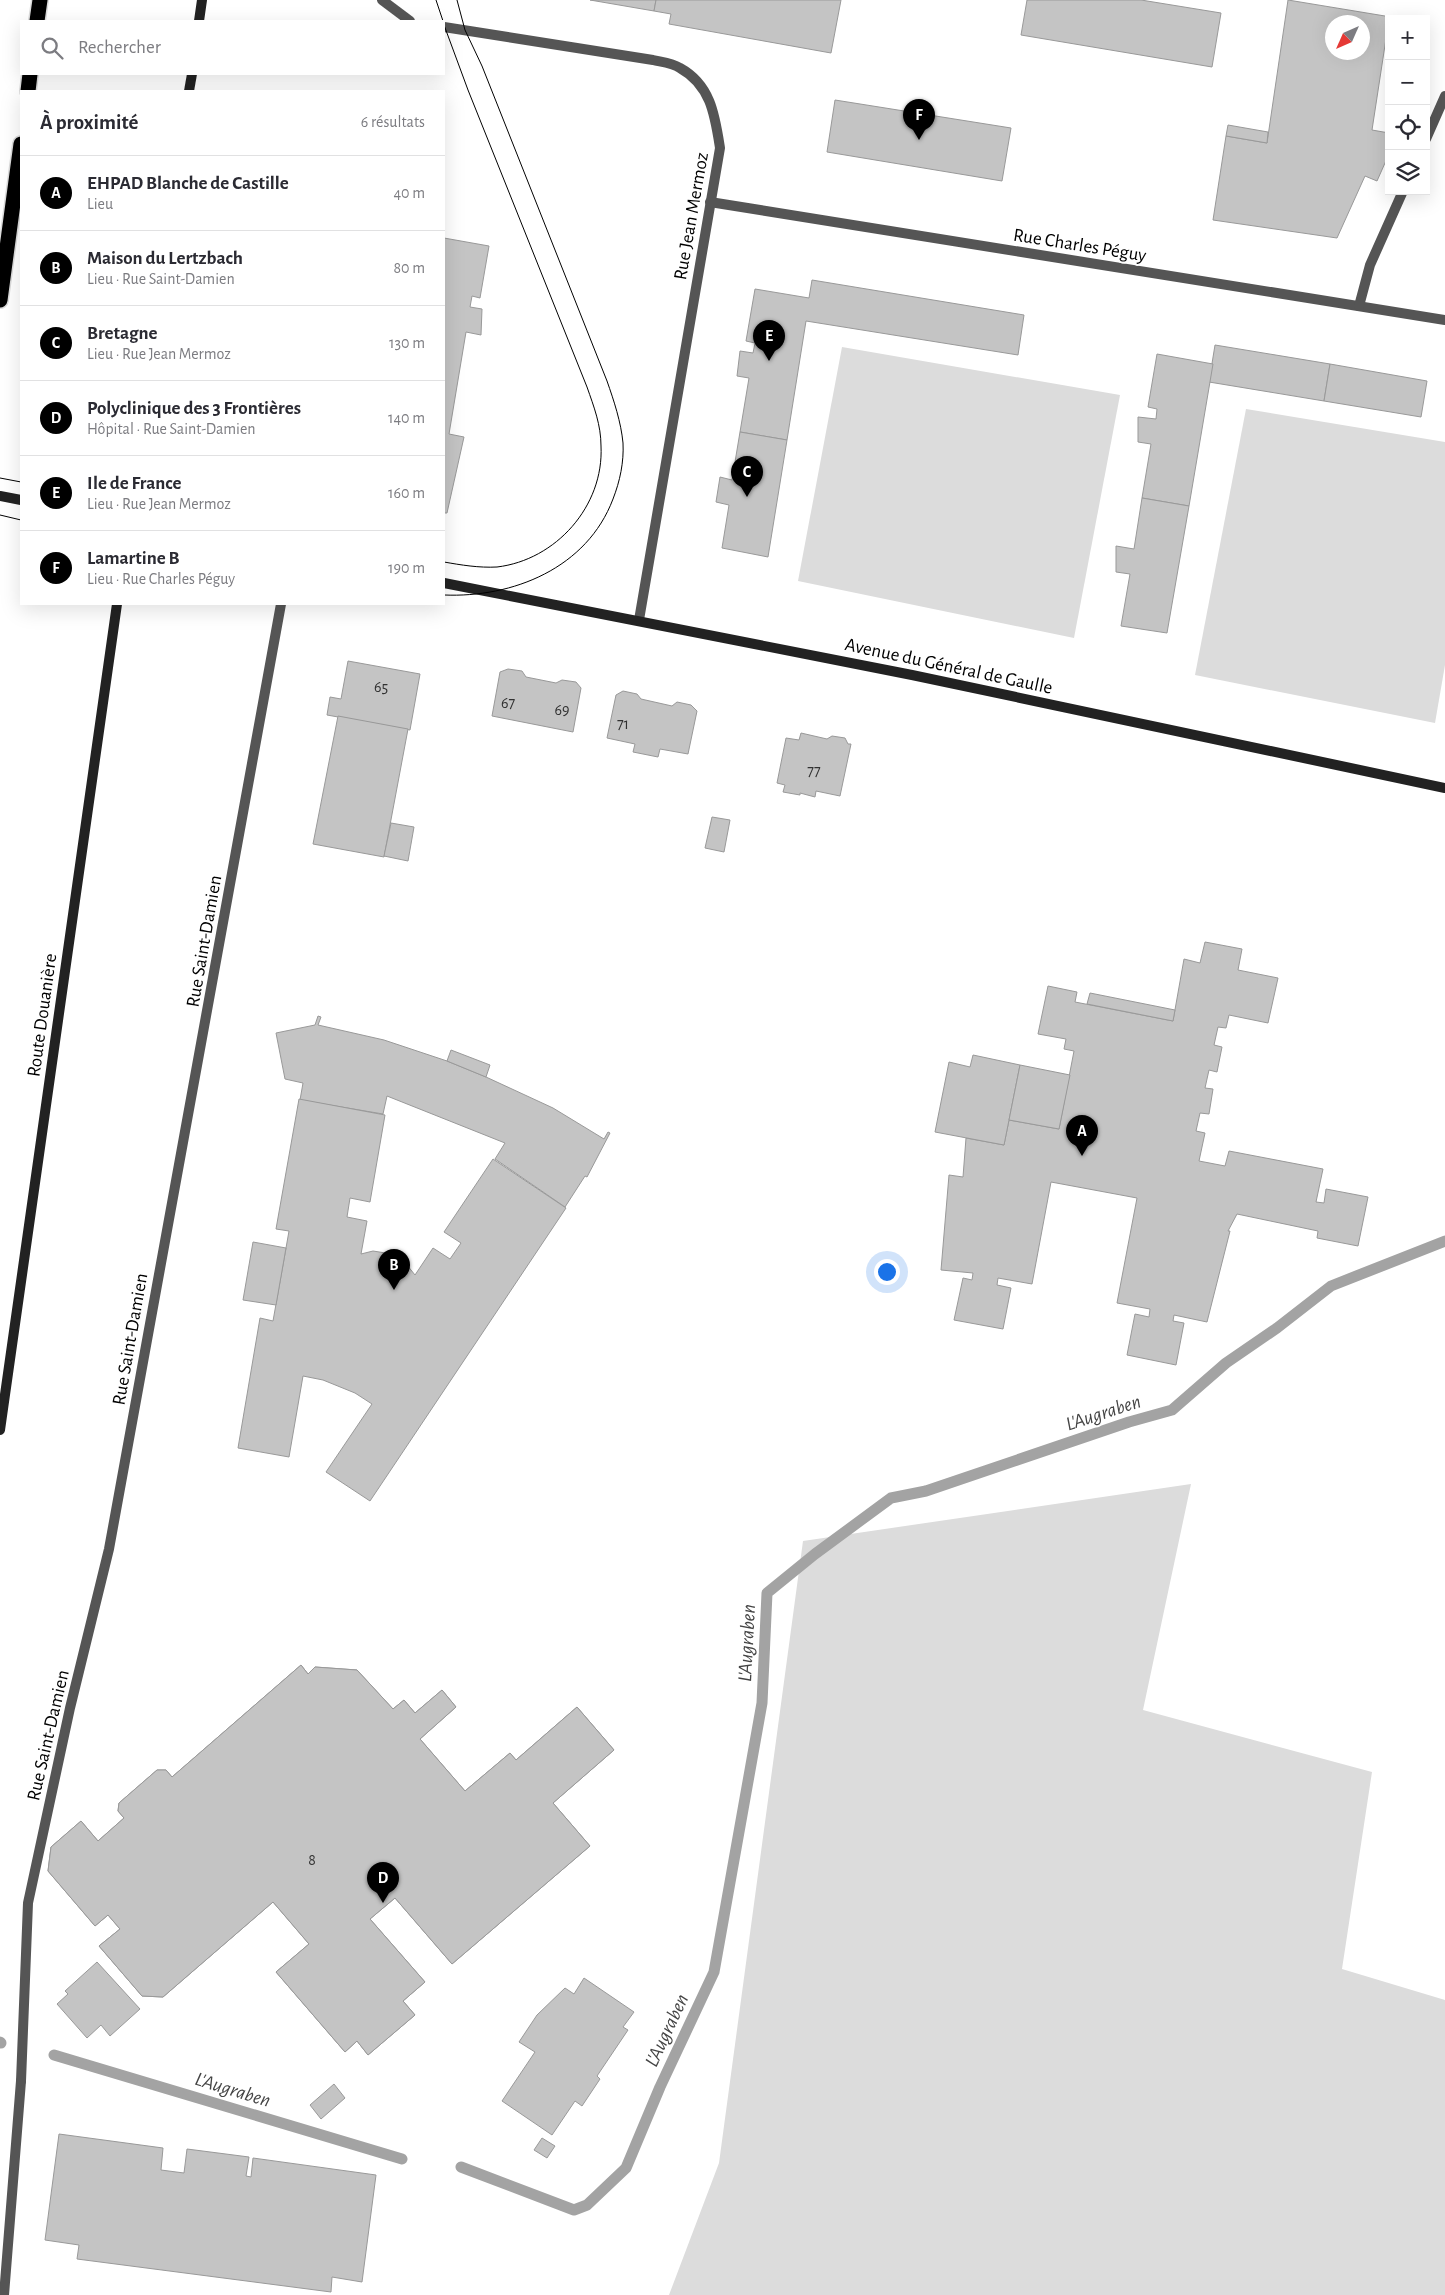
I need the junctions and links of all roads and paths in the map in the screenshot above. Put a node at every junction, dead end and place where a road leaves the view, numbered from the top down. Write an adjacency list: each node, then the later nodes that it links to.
1 (40, 0): 4 (highway)
2 (202, 0): 5 (main road)
3 (382, 0): 6 (street)
4 (37, 20)
5 (199, 20)
6 (409, 20)
7 (445, 27): 16 (street, Rue Jean Mermoz)
8 (30, 75): 10 (highway)
9 (192, 75): 11 (main road)
10 (28, 90)
11 (189, 90)
12 (1445, 96): 13 (street)
13 (1430, 130)
14 (20, 151): 17 (highway)
15 (1401, 195): 18 (street)
16 (710, 202): 18 (street, Rue Charles Péguy); 25 (street, Rue Jean Mermoz)
17 (0, 300)
18 (1359, 306): 19 (street, Rue Charles Péguy)
19 (1445, 320)
20 (0, 496): 21 (main road)
21 (20, 500)
22 (445, 583): 25 (main road, Avenue du Général de Gaulle)
23 (117, 605): 27 (main road, Route Douanière)
24 (281, 605): 28 (street, Rue Saint-Damien)
25 (639, 620): 26 (main road, Avenue du Général de Gaulle)
26 (1445, 788)
27 (0, 1430)
28 (4, 2295)

